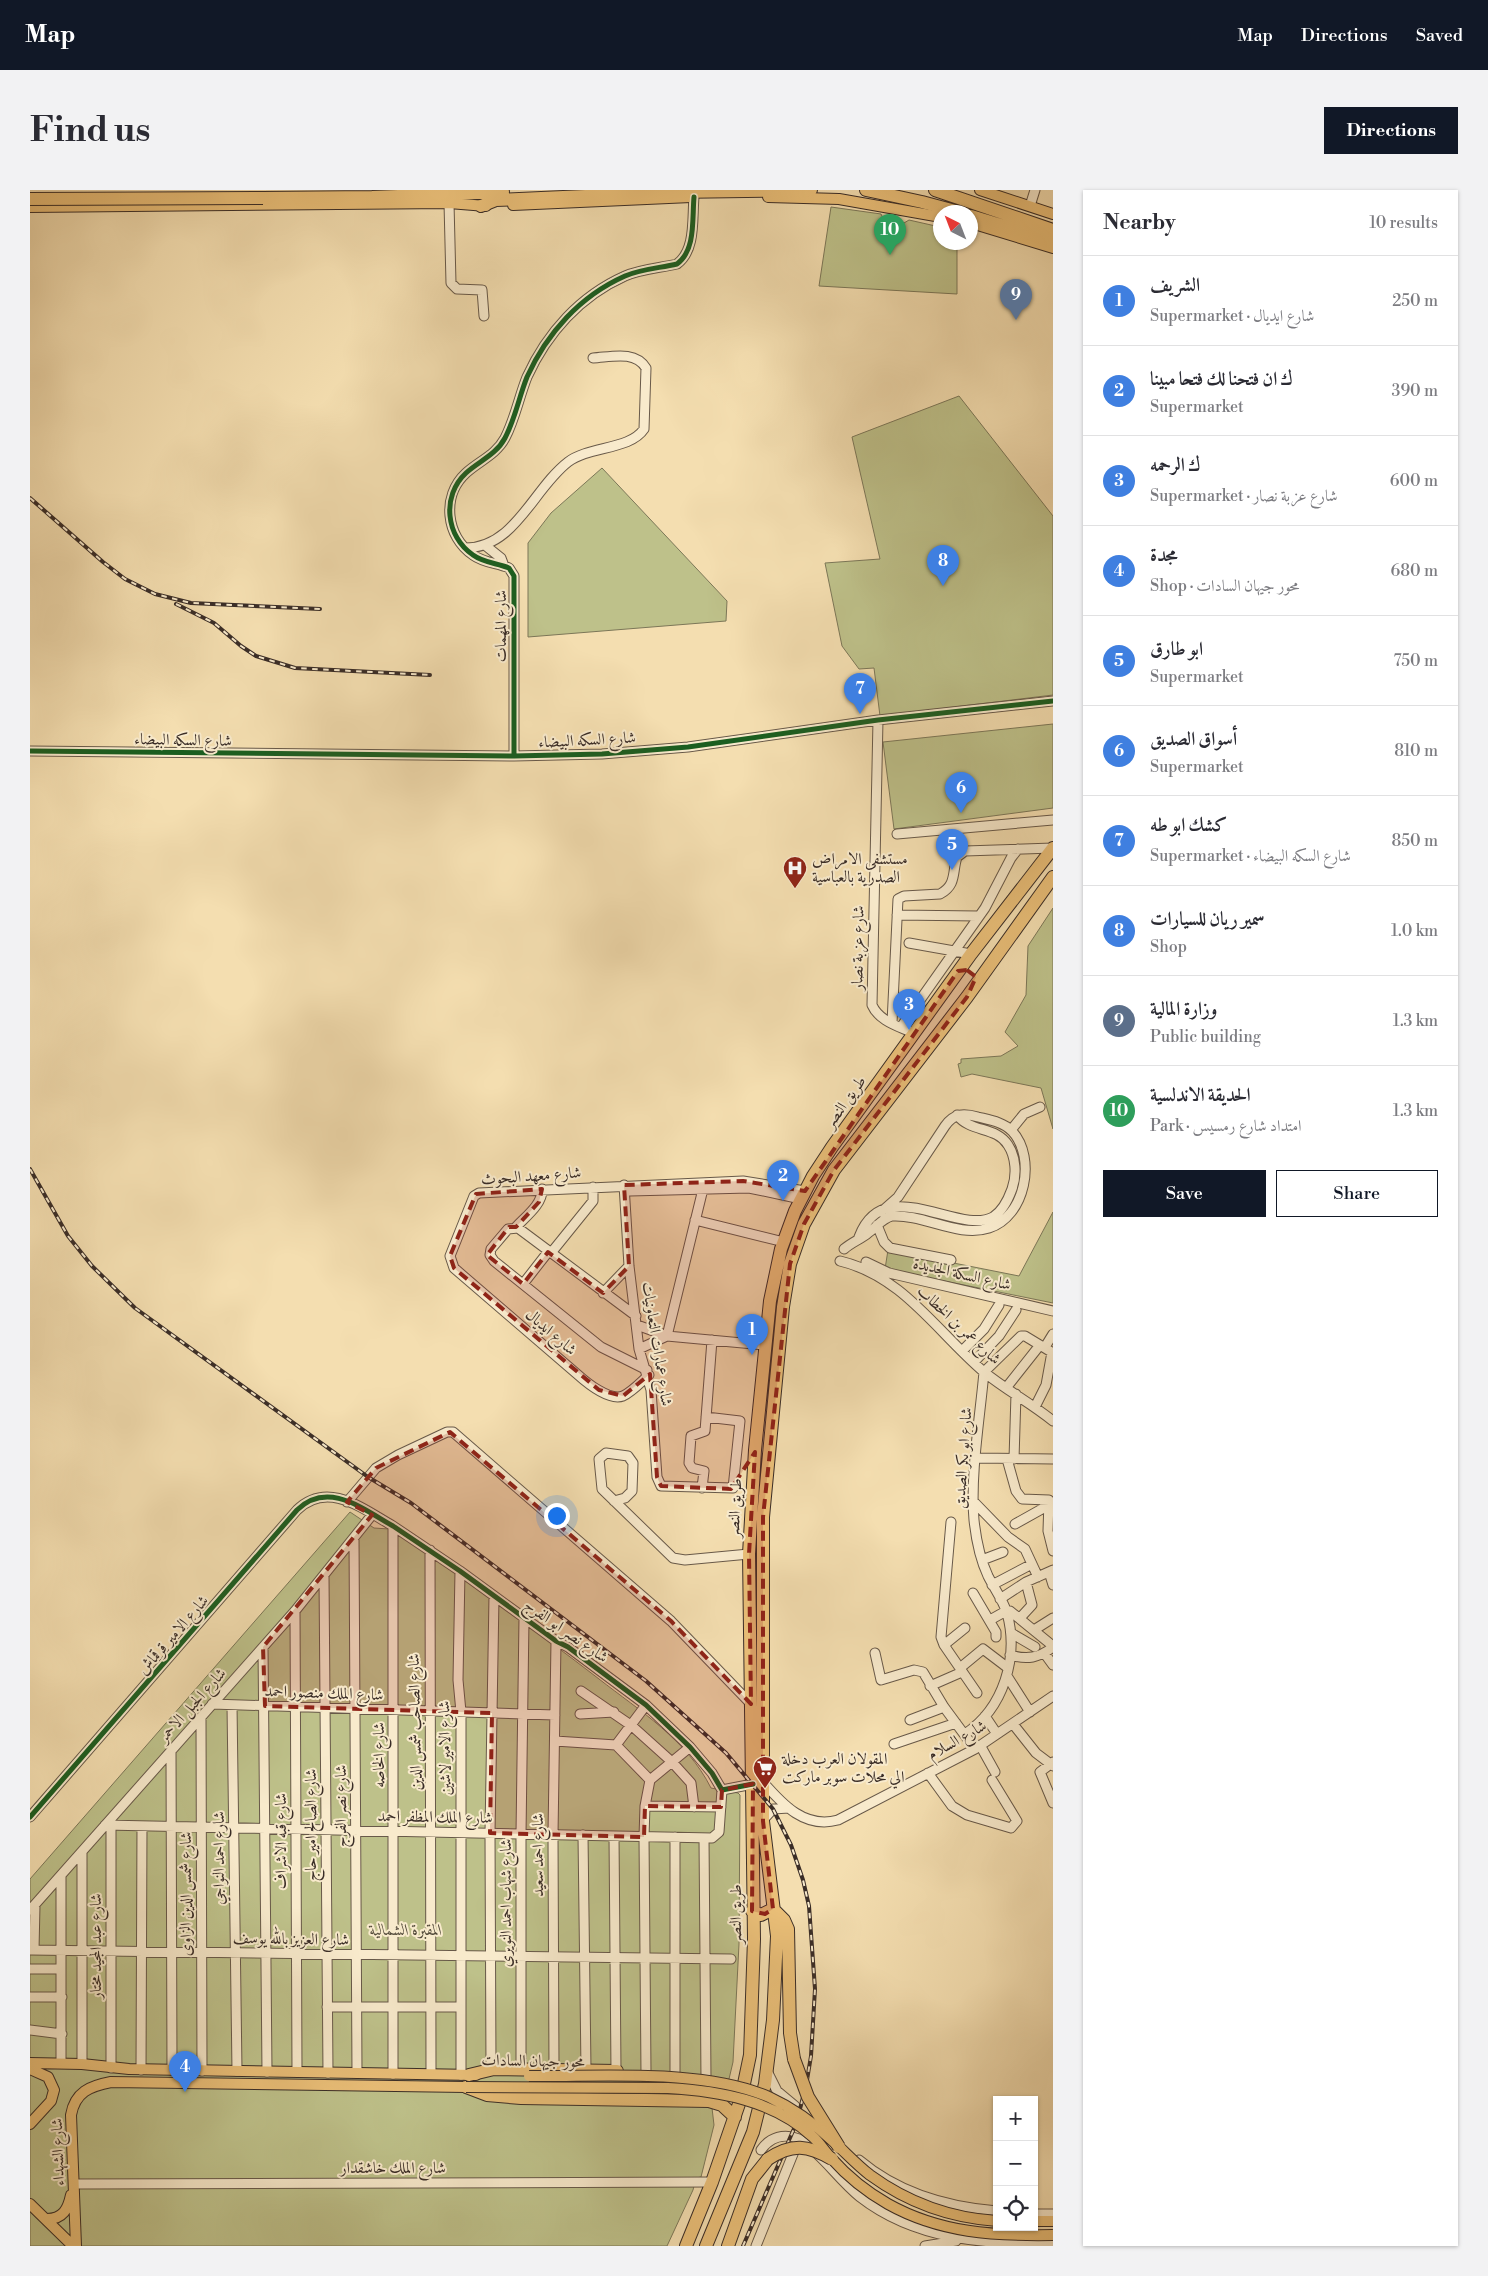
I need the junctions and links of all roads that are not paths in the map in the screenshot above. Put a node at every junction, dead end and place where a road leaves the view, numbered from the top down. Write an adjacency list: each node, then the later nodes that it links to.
1 (50, 190): 14 (main road)
2 (188, 190): 15 (main road)
3 (237, 190): 9 (highway)
4 (549, 190): 14 (highway, bridge)
5 (811, 190): 17 (highway)
6 (866, 190): 16 (highway)
7 (935, 190): 11 (highway)
8 (1035, 190): 18 (street)
9 (30, 191)
10 (986, 191): 18 (main road)
11 (949, 192): 23 (highway)
12 (694, 197): 17 (main road); 20 (main road); 29 (street, شارع المهمات)
13 (449, 203): 15 (main road); 17 (main road); 26 (street)
14 (31, 204): 15 (main road)
15 (193, 205)
16 (933, 205)
17 (481, 206)
18 (1030, 206): 19 (main road)
19 (1053, 214)
20 (933, 216)
21 (978, 218): 24 (highway)
22 (978, 225): 25 (main road)
23 (1053, 230)
24 (1053, 241)
25 (1053, 248)
26 (484, 316)
27 (593, 358): 28 (street)
28 (486, 546): 29 (street); 30 (street)
29 (465, 548): 30 (street, شارع المهمات)
30 (504, 566): 34 (street, شارع المهمات)
31 (1053, 701): 32 (street, شارع السكه البيضاء)
32 (878, 720): 34 (street, شارع السكه البيضاء); 49 (street, شارع عزبة نصار)
33 (30, 751): 34 (street, شارع السكه البيضاء)
34 (514, 756)
35 (1053, 820): 36 (street)
36 (897, 834)
37 (1053, 848): 38 (street); 42 (highway, طريق النصر)
38 (1018, 849): 40 (street); 41 (street)
39 (1053, 876): 44 (highway, طريق النصر)
40 (897, 915): 41 (street); 49 (street)
41 (978, 916): 45 (street)
42 (984, 936): 44 (highway); 46 (highway, طريق النصر)
43 (909, 943): 45 (street)
44 (1001, 950): 48 (highway, طريق النصر)
45 (954, 951): 46 (street); 50 (street)
46 (970, 954): 47 (highway, طريق النصر)
47 (958, 971): 48 (highway); 51 (highway, طريق النصر)
48 (977, 981): 192 (highway, طريق النصر)
49 (892, 1023): 50 (street, شارع عزبة نصار)
50 (901, 1028): 51 (street, شارع عزبة نصار)
51 (914, 1034): 61 (highway, طريق النصر)
52 (1040, 1107): 54 (street)
53 (957, 1115): 54 (street); 56 (street); 63 (street)
54 (1011, 1130): 55 (street)
55 (1025, 1165): 56 (street); 66 (street)
56 (1015, 1166): 66 (street)
57 (593, 1187): 58 (street, شارع معهد البحوث); 59 (street, شارع معهد البحوث); 72 (street)
58 (623, 1187): 60 (street, شارع معهد البحوث); 61 (street, شارع معهد البحوث); 76 (street, شارع عمارات التعاونيات)
59 (542, 1189): 68 (street); 71 (street, شارع معهد البحوث)
60 (703, 1189): 61 (street, شارع معهد البحوث); 65 (street)
61 (803, 1195): 69 (highway, طريق النصر)
62 (902, 1206): 63 (street); 64 (street); 66 (street)
63 (881, 1212): 67 (street)
64 (898, 1216): 66 (street); 67 (street)
65 (695, 1220): 69 (street); 86 (street)
66 (986, 1224)
67 (872, 1226): 70 (street); 73 (street)
68 (516, 1227): 72 (street); 77 (street)
69 (784, 1242): 88 (highway, طريق النصر)
70 (844, 1249)
71 (451, 1252): 94 (street, شارع ايديال)
72 (550, 1252): 77 (street); 78 (street)
73 (951, 1260)
74 (840, 1261): 92 (street, شارع عمر بن الخطاب)
75 (866, 1262): 81 (street, شارع السكة الجديدة)
76 (629, 1266): 78 (street); 82 (street, شارع عمارات التعاونيات)
77 (522, 1284): 94 (street)
78 (603, 1293): 82 (street)
79 (999, 1305): 92 (street)
80 (1016, 1310): 84 (street)
81 (1053, 1311)
82 (636, 1321): 86 (street); 90 (street, شارع عمارات التعاونيات)
83 (993, 1326): 84 (street)
84 (1001, 1334): 89 (street); 93 (street)
85 (1053, 1334): 91 (street)
86 (667, 1336): 87 (street); 90 (street)
87 (712, 1340): 88 (street); 100 (street)
88 (765, 1345): 118 (highway, طريق النصر)
89 (1010, 1345): 91 (street); 95 (street)
90 (639, 1349): 94 (street, شارع عمارات التعاونيات)
91 (1048, 1349): 96 (street); 98 (street)
92 (962, 1351): 93 (street, شارع عمر بن الخطاب)
93 (974, 1362): 95 (street, شارع عمر بن الخطاب)
94 (648, 1372): 104 (street, شارع عمارات التعاونيات)
95 (984, 1372): 96 (street, شارع عمر بن الخطاب); 101 (street, شارع ابو بكر الصديق)
96 (1006, 1388): 97 (street, شارع عمر بن الخطاب)
97 (1016, 1394): 98 (street, شارع عمر بن الخطاب); 102 (street)
98 (1035, 1406): 99 (street, شارع عمر بن الخطاب)
99 (1051, 1416)
100 (706, 1417): 104 (street); 104 (street)
101 (977, 1458): 102 (street); 107 (street, شارع ابو بكر الصديق)
102 (1010, 1459): 103 (street); 108 (street)
103 (1053, 1459)
104 (702, 1488)
105 (614, 1501): 105 (street); 118 (street)
106 (347, 1502): 109 (street, شارع نصر ابو الفرج); 157 (street); 199 (street, شارع الامير قرقماش)
107 (974, 1502): 119 (street, شارع ابو بكر الصديق); 120 (street)
108 (1049, 1502): 110 (street); 112 (street)
109 (372, 1515): 113 (street, شارع نصر ابو الفرج); 114 (street, شارع الجبل الاحمر)
110 (1050, 1520): 116 (street)
111 (951, 1522): 142 (street)
112 (1015, 1524)
113 (393, 1526): 115 (street, شارع نصر ابو الفرج); 165 (street, شارع الخاصه)
114 (354, 1538): 123 (street, شارع الجبل الاحمر); 164 (street, شارع نصر الفرج)
115 (430, 1550): 121 (street, شارع نصر ابو الفرج); 166 (street, شارع الصاحب شمس الدين)
116 (1053, 1550)
117 (1003, 1552): 119 (street)
118 (749, 1554): 157 (highway, طريق النصر)
119 (982, 1560): 126 (street, شارع ابو بكر الصديق)
120 (1032, 1564): 124 (street); 126 (street)
121 (460, 1571): 129 (street, شارع نصر ابو الفرج); 167 (street, شارع الامير لاشين)
122 (1051, 1571): 124 (street); 127 (street)
123 (324, 1577): 131 (street, شارع الجبل الاحمر); 163 (street, شارع الصالح امير حاج)
124 (1038, 1577): 125 (street)
125 (1026, 1582): 130 (street); 134 (street)
126 (992, 1584): 130 (street, شارع ابو بكر الصديق)
127 (1053, 1585)
128 (973, 1593): 135 (street)
129 (494, 1596): 133 (street, شارع نصر ابو الفرج); 170 (street)
130 (1000, 1599): 132 (street, شارع ابو بكر الصديق)
131 (295, 1611): 145 (street, شارع الجبل الاحمر); 161 (street, شارع قبه الاشراف)
132 (1006, 1611): 134 (street); 135 (street); 139 (street, شارع ابو بكر الصديق)
133 (524, 1618): 141 (street, شارع نصر ابو الفرج); 171 (street, شارع شهاب احمد النويري)
134 (1020, 1618): 138 (street)
135 (990, 1620): 140 (street)
136 (1052, 1621): 138 (street)
137 (965, 1628): 142 (street)
138 (1034, 1630): 144 (street)
139 (1011, 1633): 143 (street); 148 (street, شارع ابو بكر الصديق)
140 (996, 1637)
141 (556, 1641): 160 (street, شارع نصر ابو الفرج); 173 (street, شارع احمد سعيد)
142 (944, 1645): 150 (street)
143 (1035, 1646)
144 (1053, 1646): 147 (street)
145 (263, 1647): 156 (street, شارع الجبل الاحمر); 159 (street)
146 (875, 1653): 152 (street)
147 (1045, 1654): 148 (street); 149 (street)
148 (1010, 1655): 151 (street, شارع ابو بكر الصديق)
149 (1053, 1665)
150 (961, 1670): 151 (street); 152 (street); 154 (street)
151 (1008, 1672): 169 (street); 174 (street, شارع ابو بكر الصديق)
152 (930, 1686): 162 (street)
153 (581, 1691): 168 (street)
154 (977, 1692)
155 (1053, 1696): 169 (street, شارع السلام)
156 (212, 1704): 158 (street, شارع الملك منصور احمد); 175 (street, شارع الجبل الاحمر)
157 (751, 1704): 192 (highway, طريق النصر)
158 (232, 1705): 159 (street, شارع الملك منصور احمد); 205 (street, شارع احمد النواجي)
159 (265, 1706): 161 (street, شارع الملك منصور احمد); 206 (street)
160 (646, 1706): 179 (street); 185 (street, شارع نصر ابو الفرج)
161 (296, 1707): 163 (street, شارع الملك منصور احمد); 207 (street, شارع قبه الاشراف)
162 (944, 1707): 176 (street); 177 (street)
163 (326, 1708): 164 (street, شارع الملك منصور احمد); 208 (street, شارع الصالح امير حاج)
164 (357, 1709): 165 (street, شارع الملك منصور احمد); 209 (street, شارع نصر الفرج)
165 (394, 1710): 166 (street, شارع الملك منصور احمد); 210 (street, شارع الخاصه)
166 (430, 1711): 167 (street, شارع الملك منصور احمد); 211 (street, شارع الصاحب شمس الدين)
167 (461, 1712): 170 (street, شارع الملك منصور احمد); 212 (street, شارع الامير لاشين)
168 (614, 1712): 172 (street); 179 (street)
169 (1030, 1712): 178 (street, شارع السلام)
170 (492, 1713): 171 (street, شارع الملك منصور احمد); 213 (street)
171 (522, 1714): 173 (street, شارع الملك منصور احمد); 214 (street, شارع شهاب احمد النويري)
172 (580, 1714)
173 (555, 1715): 182 (street, شارع احمد سعيد)
174 (985, 1716): 180 (street, شارع ابو بكر الصديق); 181 (street)
175 (201, 1718): 187 (street, شارع الجبل الاحمر); 204 (street, شارع شمس الدين الزاوى)
176 (910, 1720)
177 (956, 1723): 180 (street); 183 (street)
178 (1013, 1724): 181 (street, شارع السلام); 189 (street)
179 (632, 1726): 184 (street); 188 (street)
180 (965, 1734): 186 (street)
181 (998, 1734): 186 (street, شارع السلام)
182 (556, 1741): 184 (street); 215 (street, شارع احمد سعيد)
183 (894, 1744)
184 (616, 1745): 191 (street)
185 (690, 1747): 188 (street); 193 (street, شارع نصر ابو الفرج)
186 (978, 1747): 190 (street, شارع السلام); 190 (street)
187 (171, 1751): 201 (street, شارع الجبل الاحمر); 203 (street)
188 (672, 1762): 191 (street); 196 (street)
189 (1052, 1764): 194 (street)
190 (928, 1773): 198 (street, شارع السلام)
191 (650, 1780): 195 (street)
192 (758, 1783): 193 (street); 198 (street, شارع السلام); 200 (highway, طريق النصر); 225 (highway, طريق النصر)
193 (722, 1790): 197 (street)
194 (1053, 1803)
195 (645, 1806): 196 (street); 218 (street)
196 (694, 1807): 197 (street)
197 (721, 1807): 220 (street)
198 (789, 1808): 200 (street)
199 (30, 1817)
200 (763, 1821): 224 (highway, طريق النصر)
201 (108, 1825): 202 (street, شارع الملك المظفر احمد); 221 (street, شارع الجبل الاحمر); 231 (street, شارع عبد المجيد مختار)
202 (142, 1826): 203 (street, شارع الملك المظفر احمد); 232 (street)
203 (171, 1826): 204 (street, شارع الملك المظفر احمد); 233 (street)
204 (201, 1827): 205 (street, شارع الملك المظفر احمد); 234 (street, شارع شمس الدين الزاوى)
205 (234, 1828): 206 (street, شارع الملك المظفر احمد); 235 (street, شارع احمد النواجي)
206 (265, 1828): 207 (street, شارع الملك المظفر احمد); 236 (street)
207 (296, 1829): 208 (street, شارع الملك المظفر احمد); 237 (street, شارع قبه الاشراف)
208 (326, 1830): 209 (street, شارع الملك المظفر احمد); 238 (street, شارع الصالح امير حاج)
209 (356, 1830): 210 (street, شارع الملك المظفر احمد); 239 (street, شارع نصر الفرج)
210 (394, 1831): 211 (street, شارع الملك المظفر احمد); 240 (street, شارع الخاصه)
211 (430, 1832): 212 (street, شارع الملك المظفر احمد); 241 (street, شارع الصاحب شمس الدين)
212 (460, 1833): 213 (street, شارع الملك المظفر احمد); 242 (street, شارع الامير لاشين)
213 (490, 1833): 214 (street, شارع الملك المظفر احمد); 243 (street)
214 (521, 1834): 215 (street, شارع الملك المظفر احمد); 244 (street, شارع شهاب احمد النويري)
215 (553, 1835): 216 (street, شارع الملك المظفر احمد); 245 (street, شارع احمد سعيد)
216 (583, 1835): 217 (street, شارع الملك المظفر احمد); 246 (street)
217 (614, 1836): 218 (street, شارع الملك المظفر احمد); 247 (street)
218 (644, 1837): 219 (street, شارع الملك المظفر احمد); 248 (street)
219 (674, 1837): 220 (street, شارع الملك المظفر احمد); 249 (street)
220 (704, 1838): 250 (street)
221 (82, 1853): 222 (street, شارع الجبل الاحمر); 230 (street)
222 (60, 1877): 223 (street, شارع الجبل الاحمر); 229 (street)
223 (32, 1908): 228 (street)
224 (773, 1909): 225 (highway); 226 (highway, طريق النصر); 294 (highway, bridge)
225 (752, 1911): 227 (highway, طريق النصر)
226 (777, 1936): 227 (highway); 274 (highway, طريق النصر)
227 (754, 1939): 285 (highway, طريق النصر)
228 (32, 1950): 229 (street, شارع العزيز بالله يوسف)
229 (61, 1950): 230 (street, شارع العزيز بالله يوسف); 253 (street)
230 (82, 1951): 231 (street, شارع العزيز بالله يوسف); 265 (street)
231 (111, 1951): 232 (street, شارع العزيز بالله يوسف); 266 (street, شارع عبد المجيد مختار)
232 (142, 1952): 233 (street, شارع العزيز بالله يوسف); 271 (street)
233 (172, 1952): 234 (street, شارع العزيز بالله يوسف); 272 (street)
234 (202, 1952): 235 (street, شارع العزيز بالله يوسف); 275 (street, شارع شمس الدين الزاوى)
235 (234, 1953): 236 (street, شارع العزيز بالله يوسف); 276 (street, شارع احمد النواجي)
236 (265, 1953): 237 (street, شارع العزيز بالله يوسف); 278 (street)
237 (296, 1954): 238 (street, شارع العزيز بالله يوسف); 279 (street, شارع قبه الاشراف)
238 (325, 1954): 239 (street, شارع العزيز بالله يوسف); 257 (street, شارع الصالح امير حاج)
239 (356, 1954): 240 (street, شارع العزيز بالله يوسف); 259 (street, شارع نصر الفرج)
240 (394, 1955): 241 (street, شارع العزيز بالله يوسف); 260 (street, شارع الخاصه)
241 (430, 1955): 242 (street, شارع العزيز بالله يوسف); 256 (street, شارع الصاحب شمس الدين)
242 (460, 1956): 243 (street, شارع العزيز بالله يوسف); 258 (street, شارع الامير لاشين)
243 (490, 1956): 244 (street, شارع العزيز بالله يوسف); 268 (street)
244 (521, 1957): 245 (street, شارع العزيز بالله يوسف); 269 (street, شارع شهاب احمد النويري)
245 (553, 1957): 246 (street, شارع العزيز بالله يوسف); 270 (street, شارع احمد سعيد)
246 (584, 1958): 247 (street, شارع العزيز بالله يوسف); 273 (street)
247 (614, 1958): 248 (street, شارع العزيز بالله يوسف); 277 (street)
248 (645, 1958): 249 (street, شارع العزيز بالله يوسف); 282 (street)
249 (675, 1959): 250 (street, شارع العزيز بالله يوسف); 286 (street)
250 (706, 1959): 251 (street, شارع العزيز بالله يوسف); 288 (street)
251 (731, 1959)
252 (30, 1969): 253 (street)
253 (61, 1969): 255 (street)
254 (30, 1996): 255 (street)
255 (62, 1997): 262 (street)
256 (432, 2006): 258 (street); 260 (street); 284 (street, شارع الصاحب شمس الدين)
257 (327, 2007): 259 (street); 280 (street, شارع الصالح امير حاج)
258 (461, 2007): 287 (street, شارع الامير لاشين)
259 (356, 2008): 260 (street); 281 (street, شارع نصر الفرج)
260 (394, 2008): 283 (street, شارع الخاصه)
261 (30, 2030): 262 (street)
262 (62, 2034): 264 (street)
263 (30, 2063): 264 (main road, محور جيهان السادات)
264 (61, 2063): 265 (main road, محور جيهان السادات)
265 (82, 2064): 266 (main road, محور جيهان السادات)
266 (111, 2068): 271 (main road, محور جيهان السادات)
267 (30, 2069): 292 (main road)
268 (491, 2069): 269 (highway); 287 (highway)
269 (521, 2069): 270 (highway)
270 (554, 2069): 273 (highway)
271 (142, 2070): 272 (main road, محور جيهان السادات)
272 (172, 2070): 275 (main road, محور جيهان السادات)
273 (586, 2070): 277 (highway)
274 (767, 2070): 300 (street); 313 (highway, طريق النصر)
275 (202, 2071): 276 (main road, محور جيهان السادات)
276 (237, 2071): 278 (main road, محور جيهان السادات)
277 (616, 2071): 282 (highway)
278 (267, 2072): 279 (main road, محور جيهان السادات)
279 (297, 2072): 280 (main road, محور جيهان السادات)
280 (328, 2072): 281 (main road, محور جيهان السادات)
281 (357, 2073): 283 (main road, محور جيهان السادات)
282 (646, 2073): 286 (highway)
283 (393, 2074): 284 (main road, محور جيهان السادات)
284 (432, 2074): 287 (main road, محور جيهان السادات)
285 (747, 2074): 288 (highway); 291 (highway, طريق النصر)
286 (675, 2075): 288 (highway)
287 (465, 2079): 289 (main road, محور جيهان السادات); 290 (highway); 294 (main road, محور جيهان السادات, bridge); 296 (main road, محور جيهان السادات, bridge)
288 (713, 2079): 290 (highway)
289 (111, 2082): 298 (main road, شارع الشهداء)
290 (713, 2102): 291 (highway)
291 (734, 2117): 297 (highway, طريق النصر)
292 (30, 2124)
293 (799, 2139): 295 (street); 308 (street); 315 (street)
294 (840, 2147): 304 (main road, محور جيهان السادات, bridge)
295 (760, 2150)
296 (832, 2159): 307 (main road, محور جيهان السادات, bridge); 314 (highway, bridge)
297 (712, 2182): 298 (street, شارع الملك خاشقدار); 312 (highway, طريق النصر)
298 (74, 2184): 303 (main road); 311 (main road, شارع الشهداء)
299 (30, 2204): 303 (main road)
300 (993, 2211)
301 (1038, 2214): 302 (street)
302 (1053, 2214)
303 (47, 2219): 311 (main road)
304 (993, 2220)
305 (1038, 2221): 306 (main road)
306 (1053, 2221)
307 (1053, 2236)
308 (966, 2243): 310 (street); 316 (street)
309 (1053, 2243): 310 (street)
310 (1032, 2245)
311 (75, 2246)
312 (686, 2246)
313 (706, 2246)
314 (728, 2246)
315 (756, 2246)
316 (926, 2246)

